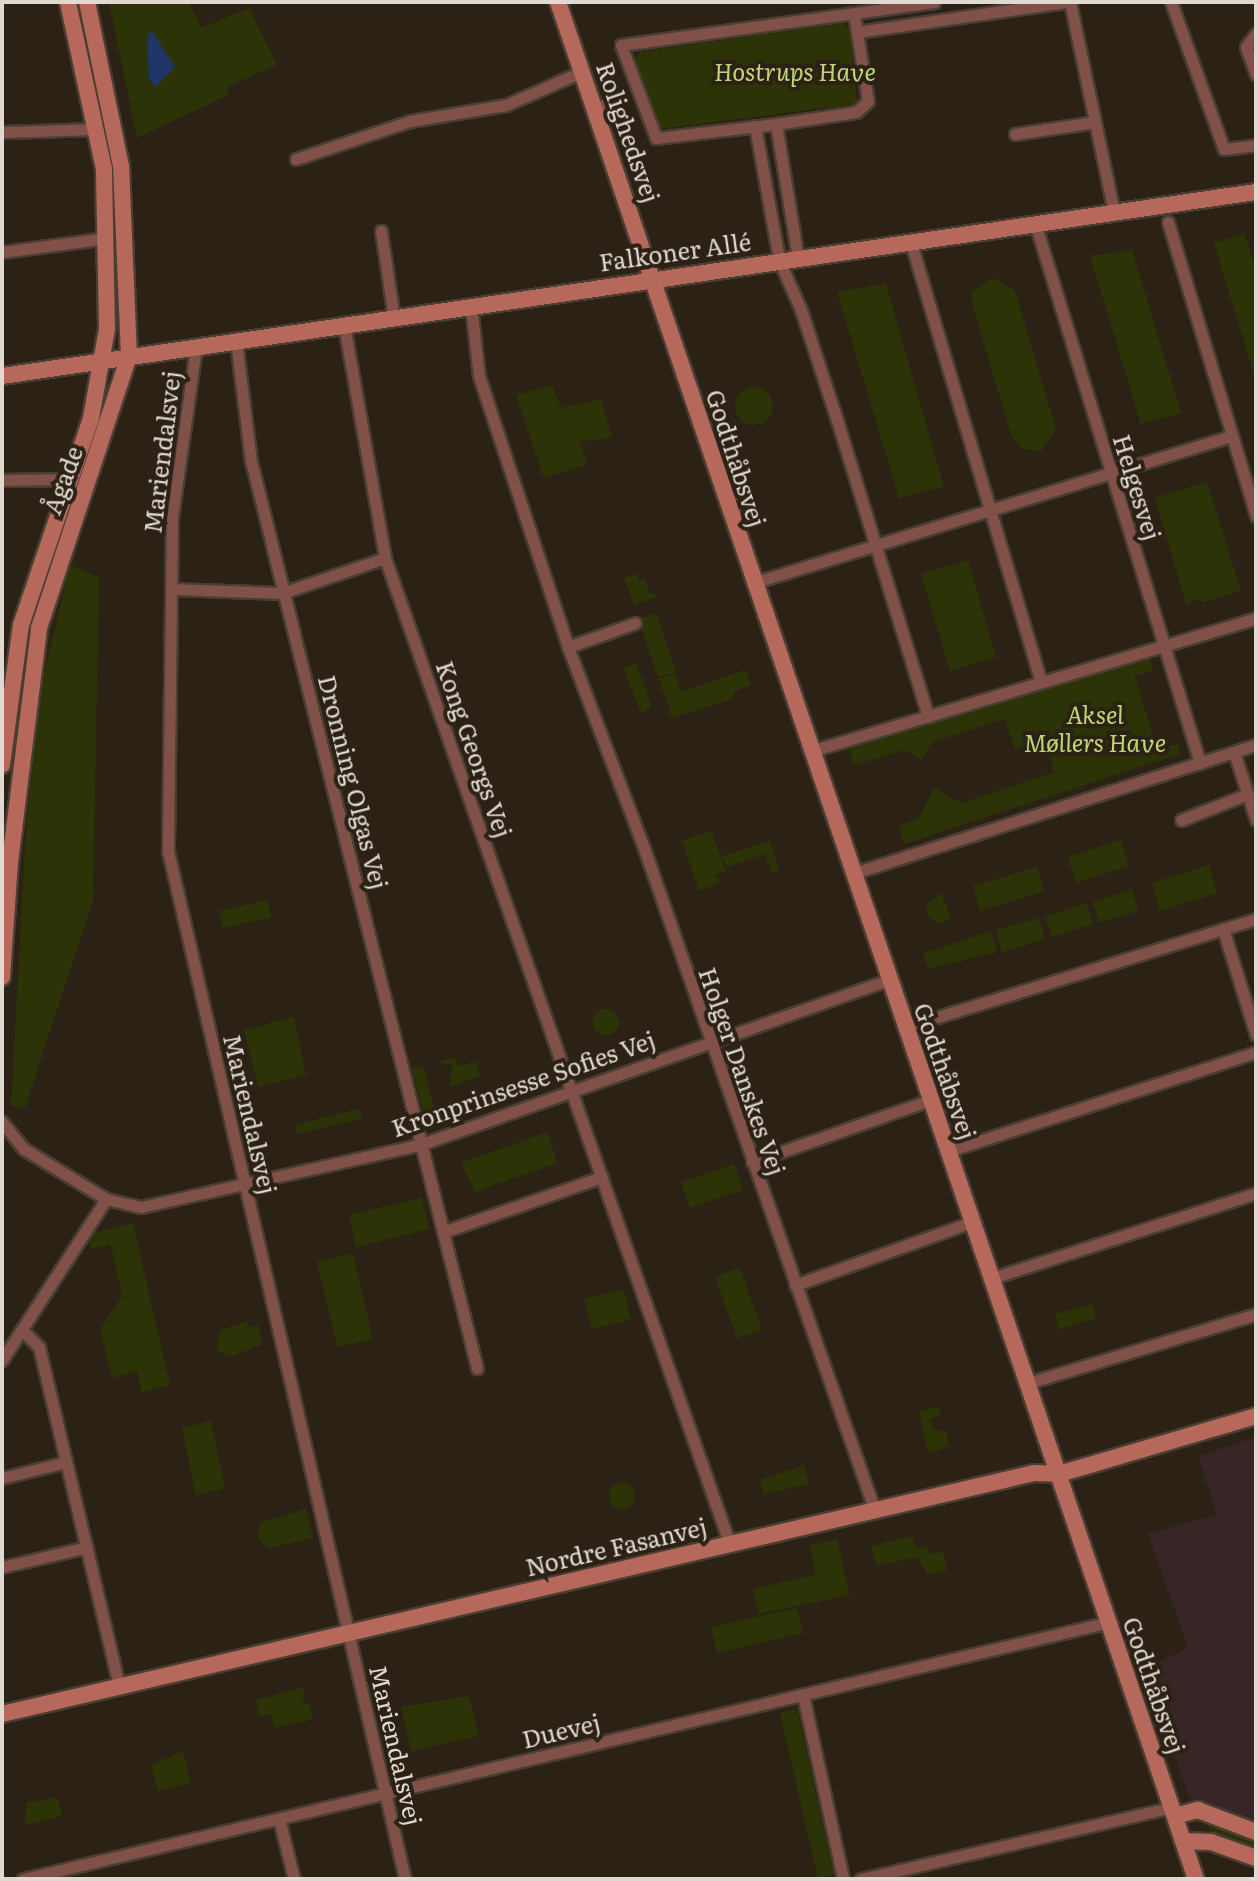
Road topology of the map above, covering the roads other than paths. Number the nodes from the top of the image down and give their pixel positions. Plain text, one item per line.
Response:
1 (68, 2) edge
2 (87, 2) edge
3 (558, 2) edge
4 (934, 2) edge
5 (1067, 2) edge
6 (1171, 2) edge
7 (854, 14) junction
8 (857, 32) junction
9 (1256, 34) edge
10 (583, 71) junction
11 (1256, 74) edge
12 (1095, 122) junction
13 (776, 124) junction
14 (755, 126) junction
15 (97, 129) junction
16 (2, 132) edge
17 (1015, 134) dead end
18 (1256, 145) edge
19 (296, 159) dead end
20 (1256, 192) edge
21 (1114, 212) junction
22 (1168, 222) dead end
23 (1035, 223) junction
24 (381, 231) dead end
25 (107, 238) junction
26 (911, 243) junction
27 (2, 252) edge
28 (798, 258) junction
29 (779, 260) junction
30 (655, 278) junction
31 (471, 306) junction
32 (394, 318) junction
33 (344, 325) junction
34 (236, 341) junction
35 (196, 347) junction
36 (129, 356) junction
37 (102, 361) junction
38 (2, 376) edge
39 (1230, 436) junction
40 (1111, 474) junction
41 (70, 479) junction
42 (2, 480) edge
43 (990, 511) junction
44 (1256, 516) edge
45 (875, 546) junction
46 (385, 558) junction
47 (753, 583) junction
48 (172, 589) junction
49 (282, 593) junction
50 (1256, 618) edge
51 (635, 623) dead end
52 (1163, 644) junction
53 (568, 647) junction
54 (1041, 681) junction
55 (928, 716) junction
56 (1256, 745) edge
57 (811, 751) junction
58 (1234, 752) junction
59 (1200, 763) junction
60 (2, 765) edge
61 (1248, 794) junction
62 (1181, 820) dead end
63 (1256, 820) edge
64 (854, 873) junction
65 (1256, 919) edge
66 (1223, 929) junction
67 (2, 977) edge
68 (889, 980) junction
69 (905, 1027) junction
70 (1256, 1035) edge
71 (710, 1043) junction
72 (1256, 1052) edge
73 (572, 1092) junction
74 (930, 1100) junction
75 (2, 1122) edge
76 (422, 1144) junction
77 (948, 1151) junction
78 (752, 1162) junction
79 (602, 1177) junction
80 (244, 1183) junction
81 (1256, 1193) edge
82 (106, 1199) junction
83 (972, 1222) junction
84 (443, 1232) junction
85 (992, 1278) junction
86 (795, 1285) junction
87 (1256, 1314) edge
88 (22, 1330) junction
89 (2, 1360) edge
90 (477, 1368) dead end
91 (1028, 1383) junction
92 (1251, 1420) edge
93 (66, 1462) junction
94 (1059, 1474) junction
95 (2, 1478) edge
96 (875, 1511) junction
97 (730, 1545) junction
98 (87, 1547) junction
99 (2, 1567) edge
100 (1109, 1622) junction
101 (349, 1633) junction
102 (119, 1685) junction
103 (803, 1695) junction
104 (2, 1714) edge
105 (387, 1794) junction
106 (1174, 1811) junction
107 (279, 1819) junction
108 (1256, 1832) edge
109 (1183, 1841) junction
110 (1256, 1858) edge
111 (23, 1879) edge
112 (294, 1879) edge
113 (405, 1879) edge
114 (843, 1879) edge
115 (861, 1879) edge
116 (1196, 1879) edge

1 - 15 street, Ågade
2 - 36 street, Ågade
3 - 10 street, Rolighedsvej
4 - 7 street
5 - 8 street
5 - 12 street
6 - 18 street
7 - 8 street
7 - 14 street
8 - 13 street
9 - 11 street
10 - 19 street
10 - 30 street, Rolighedsvej
12 - 17 street
12 - 21 street
13 - 14 street
13 - 28 street
14 - 29 street
15 - 16 street
15 - 25 street, Ågade
20 - 21 street, Falkoner Allé
21 - 23 street, Falkoner Allé
22 - 39 street
23 - 26 street, Falkoner Allé
23 - 40 street, Helgesvej
24 - 32 street
25 - 27 street
25 - 37 street, Ågade
26 - 28 street, Falkoner Allé
26 - 43 street
28 - 29 street, Falkoner Allé
29 - 30 street, Falkoner Allé
29 - 45 street
30 - 31 street, Falkoner Allé
30 - 47 street, Godthåbsvej
31 - 32 street, Falkoner Allé
31 - 53 street, Holger Danskes Vej
32 - 33 street, Falkoner Allé
33 - 34 street, Falkoner Allé
33 - 46 street, Kong Georgs Vej
34 - 35 street, Falkoner Allé
34 - 49 street, Dronning Olgas Vej
35 - 36 street, Falkoner Allé
35 - 48 street, Mariendalsvej
36 - 37 street, Falkoner Allé
36 - 67 street, Ågade
37 - 38 street, Falkoner Allé
37 - 41 street, Ågade
39 - 40 street
39 - 44 street
40 - 43 street
40 - 52 street, Helgesvej
41 - 42 street
41 - 60 street, Ågade
43 - 45 street
43 - 54 street
45 - 47 street
45 - 55 street
46 - 49 street
46 - 73 street, Kong Georgs Vej
47 - 57 street, Godthåbsvej
48 - 49 street
48 - 80 street, Mariendalsvej
49 - 76 street, Dronning Olgas Vej
50 - 52 street
51 - 53 street
52 - 54 street
52 - 59 street, Helgesvej
53 - 71 street, Holger Danskes Vej
54 - 55 street
55 - 57 street
56 - 58 street
57 - 64 street, Godthåbsvej
58 - 59 street
58 - 61 street
59 - 64 street
61 - 62 street
61 - 63 street
64 - 68 street, Godthåbsvej
65 - 66 street
66 - 69 street
66 - 70 street
68 - 69 street, Godthåbsvej
68 - 71 street, Kronprinsesse Sofies Vej
69 - 74 street, Godthåbsvej
71 - 73 street, Kronprinsesse Sofies Vej
71 - 78 street, Holger Danskes Vej
72 - 77 street
73 - 76 street, Kronprinsesse Sofies Vej
73 - 79 street, Kong Georgs Vej
74 - 77 street, Godthåbsvej
74 - 78 street
75 - 82 street, Kronprinsesse Sofies Vej
76 - 80 street, Kronprinsesse Sofies Vej
76 - 84 street, Dronning Olgas Vej
77 - 83 street, Godthåbsvej
78 - 86 street, Holger Danskes Vej
79 - 84 street
79 - 97 street, Kong Georgs Vej
80 - 82 street, Kronprinsesse Sofies Vej
80 - 101 street, Mariendalsvej
81 - 85 street
82 - 88 street
83 - 85 street, Godthåbsvej
83 - 86 street
84 - 90 street, Dronning Olgas Vej
85 - 91 street, Godthåbsvej
86 - 96 street, Holger Danskes Vej
87 - 91 street
88 - 89 street
88 - 93 street
91 - 94 street, Godthåbsvej
92 - 94 street, Nordre Fasanvej
93 - 95 street
93 - 98 street
94 - 96 street, Nordre Fasanvej
94 - 100 street, Godthåbsvej
96 - 97 street, Nordre Fasanvej
97 - 101 street, Nordre Fasanvej
98 - 99 street
98 - 102 street
100 - 103 street, Duevej
100 - 106 street, Godthåbsvej
101 - 102 street, Nordre Fasanvej
101 - 105 street, Mariendalsvej
102 - 104 street, Nordre Fasanvej
103 - 105 street, Duevej
103 - 114 street
105 - 107 street, Duevej
105 - 113 street, Mariendalsvej
106 - 108 street
106 - 109 street, Godthåbsvej
106 - 115 street
107 - 111 street, Duevej
107 - 112 street
109 - 110 street
109 - 116 street, Godthåbsvej

